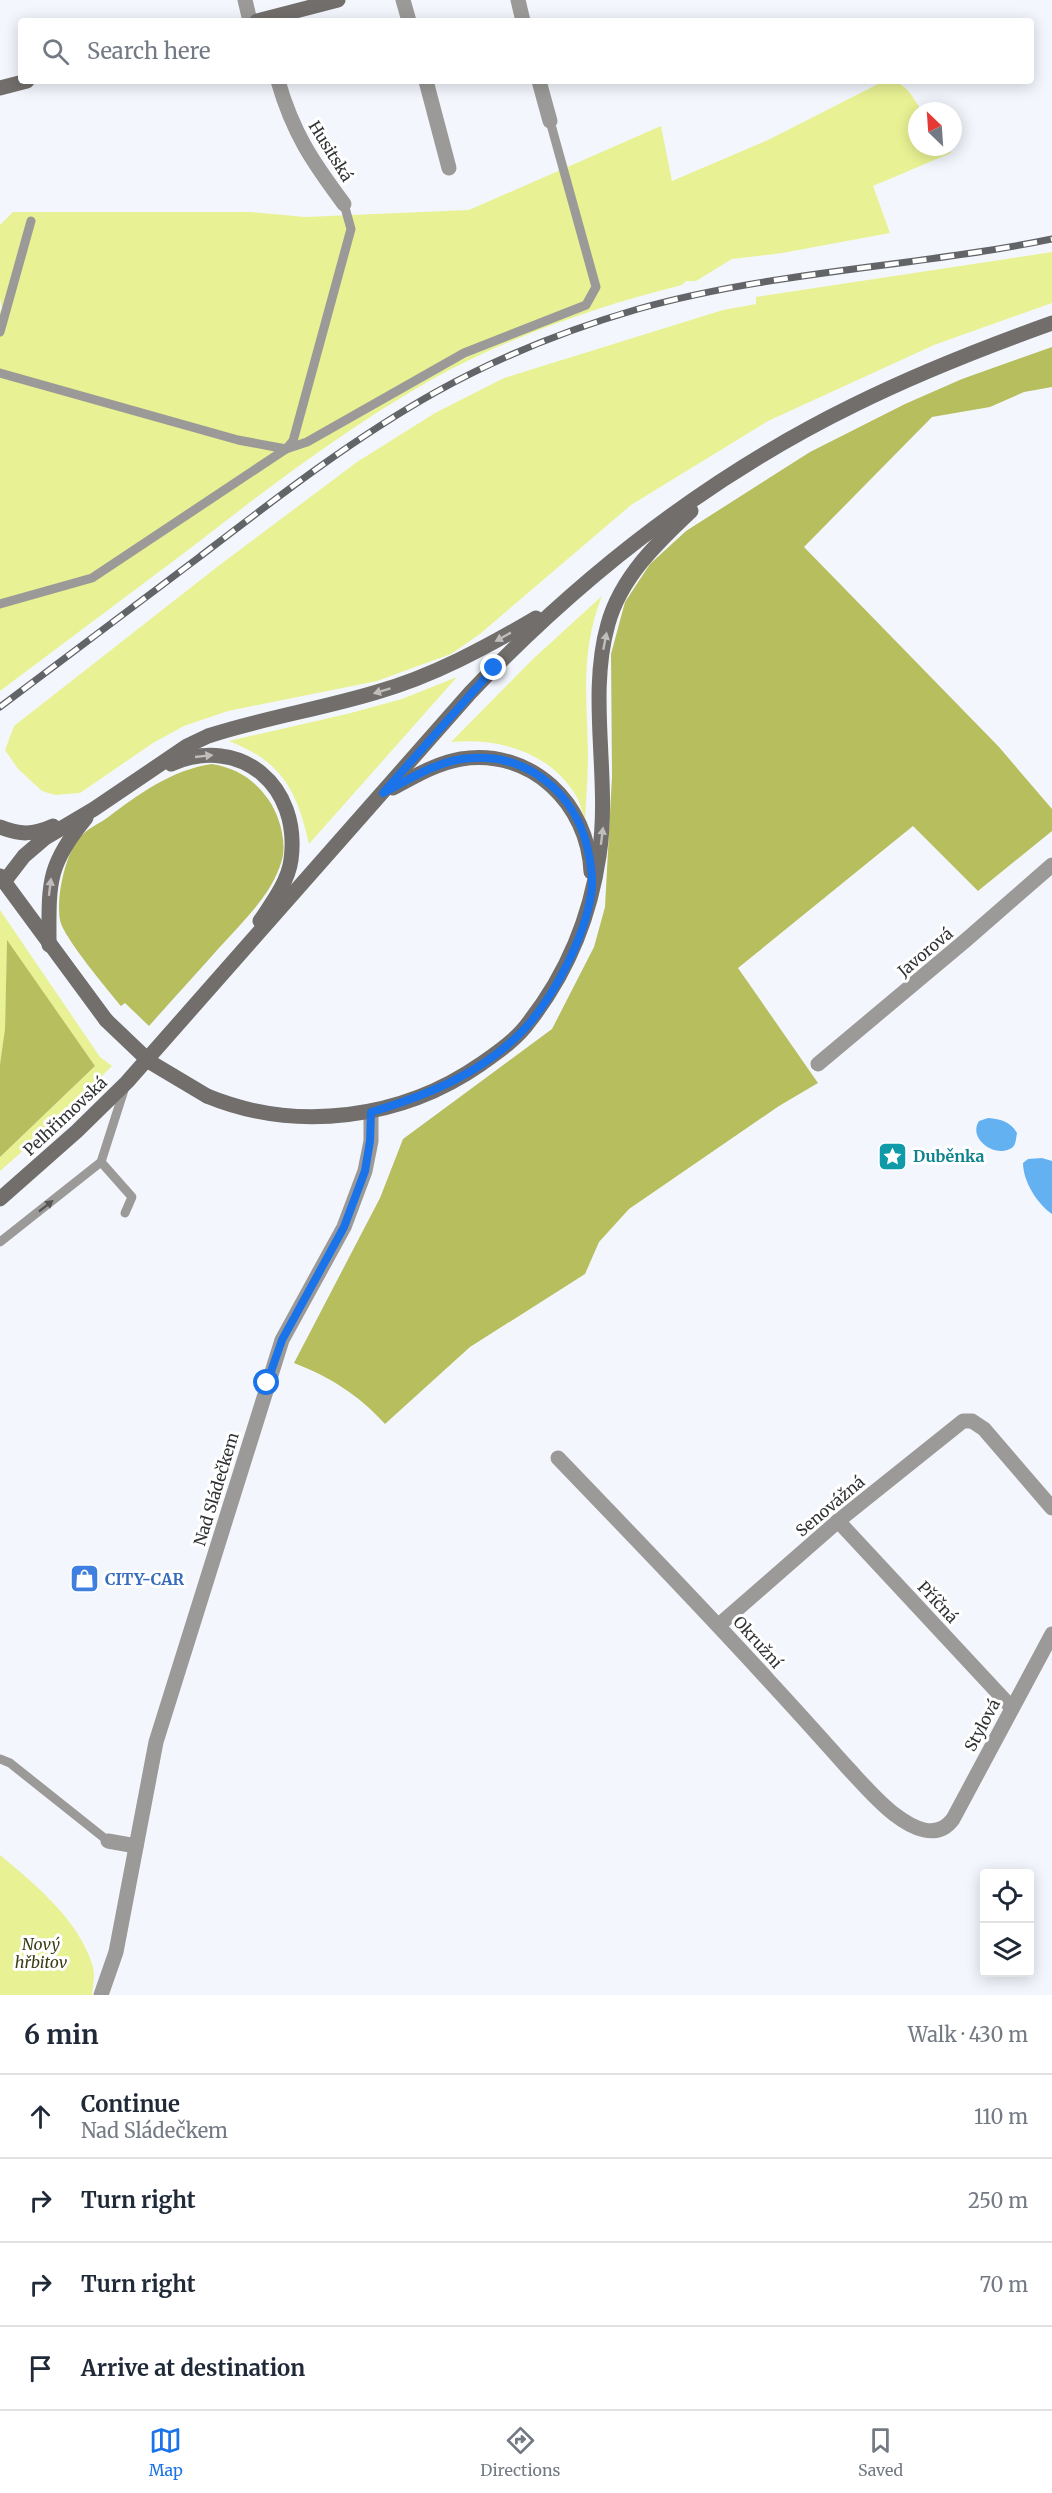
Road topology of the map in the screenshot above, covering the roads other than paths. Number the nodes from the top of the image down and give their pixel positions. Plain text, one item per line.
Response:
1 (245, 0) edge
2 (338, 0) edge
3 (403, 0) edge
4 (518, 0) edge
5 (255, 18) edge
6 (269, 18) edge
7 (408, 18) edge
8 (522, 18) edge
9 (18, 83) edge
10 (279, 84) edge
11 (427, 84) edge
12 (540, 84) edge
13 (0, 88) edge
14 (550, 120) joint
15 (449, 168) dead end
16 (344, 204) joint
17 (31, 221) dead end
18 (1052, 323) edge
19 (0, 332) edge
20 (0, 373) edge
21 (286, 449) junction
22 (744, 466) junction
23 (570, 596) junction
24 (0, 604) edge
25 (148, 773) junction
26 (383, 793) junction
27 (94, 809) junction
28 (0, 828) edge
29 (1052, 865) edge
30 (2, 879) edge
31 (592, 893) junction
32 (49, 945) junction
33 (229, 968) junction
34 (818, 1064) dead end
35 (127, 1082) junction
36 (371, 1112) junction
37 (101, 1162) junction
38 (0, 1199) edge
39 (125, 1213) dead end
40 (0, 1242) edge
41 (558, 1458) dead end
42 (1052, 1508) edge
43 (838, 1521) junction
44 (719, 1625) junction
45 (1052, 1634) edge
46 (1012, 1708) junction
47 (0, 1759) edge
48 (941, 1830) joint
49 (108, 1841) joint
50 (136, 1846) junction
51 (101, 1995) edge

1 - 5 street
2 - 6 main road
3 - 7 street
4 - 8 street
9 - 13 main road
10 - 16 street, Husitská
11 - 15 street
12 - 14 street
14 - 21 lane
16 - 21 lane
17 - 19 lane
18 - 22 main road
20 - 21 lane
21 - 24 lane
22 - 23 main road
31 -> 22 main road
23 -> 25 main road
23 - 26 main road
25 - 27 main road
25 -> 33 main road
26 - 31 main road
26 - 33 main road
27 - 28 main road
27 - 30 main road
32 -> 27 main road
29 - 34 street, Javorová
30 - 32 main road
31 - 36 main road
32 - 36 main road, bridge
33 - 35 main road, Pelhřimovská
35 - 37 lane
35 - 38 main road, Pelhřimovská
36 - 50 street, Nad Sládečkem
37 - 39 lane
40 -> 37 lane
41 - 44 street, Okružní
42 - 43 street, Senovážná
43 - 44 street, Senovážná
43 - 46 street, Příčná
44 - 48 street, Okružní
45 - 46 street, Stylová
46 - 48 street, Stylová
47 - 49 lane
49 - 50 street
50 - 51 street, Nad Sládečkem

